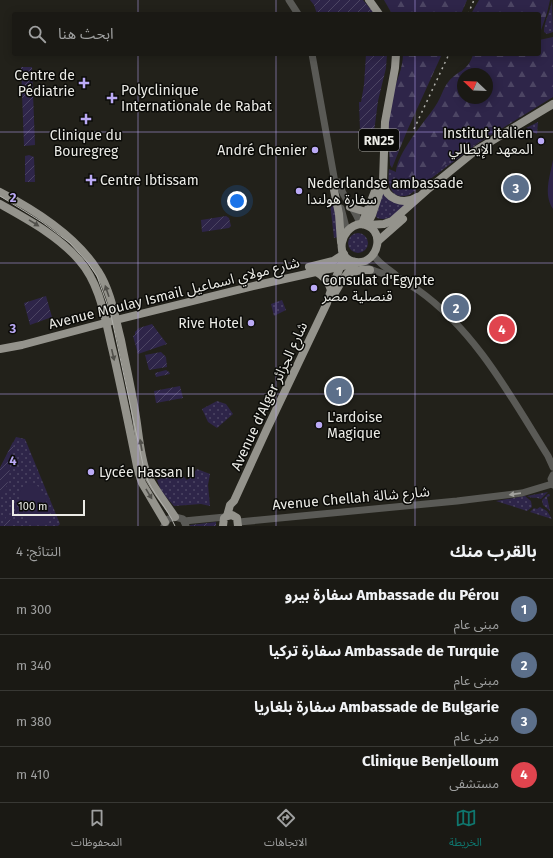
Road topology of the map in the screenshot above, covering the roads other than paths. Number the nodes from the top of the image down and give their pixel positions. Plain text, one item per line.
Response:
1 (289, 0) edge
2 (295, 0) edge
3 (369, 0) edge
4 (376, 0) edge
5 (297, 12) edge
6 (302, 12) edge
7 (378, 12) edge
8 (385, 12) edge
9 (312, 56) edge
10 (317, 56) edge
11 (391, 56) edge
12 (396, 56) edge
13 (553, 104) edge
14 (553, 109) edge
15 (383, 182) junction
16 (337, 184) junction
17 (0, 192) edge
18 (423, 194) junction
19 (0, 204) edge
20 (350, 207) junction
21 (366, 212) junction
22 (364, 225) junction
23 (347, 231) junction
24 (378, 241) junction
25 (341, 244) junction
26 (373, 254) junction
27 (344, 255) junction
28 (356, 262) junction
29 (341, 266) junction
30 (370, 270) junction
31 (315, 271) junction
32 (347, 273) junction
33 (399, 279) junction
34 (331, 290) junction
35 (328, 302) junction
36 (115, 317) junction
37 (106, 320) junction
38 (0, 344) edge
39 (15, 344) junction
40 (0, 349) edge
41 (553, 467) edge
42 (553, 475) edge
43 (553, 485) edge
44 (228, 516) junction
45 (175, 517) junction
46 (165, 524) edge
47 (185, 524) edge
48 (238, 524) edge
49 (223, 526) edge

1 - 5 street
2 - 6 street
3 - 7 main road
4 - 8 main road
9 - 16 street
10 - 16 street
11 - 21 main road, RN25
12 - 15 main road, RN25
13 - 18 main road
14 - 24 main road
15 - 18 main road
15 - 22 main road, RN25
16 - 20 street
16 - 23 street
16 - 25 main road
36 -> 17 main road
18 - 22 main road
19 -> 37 main road
20 - 21 main road
20 - 22 street
21 - 22 main road, RN25
22 - 23 main road
22 - 24 main road
23 - 25 main road
24 - 26 main road
25 - 27 main road
26 - 28 main road
26 - 33 street
27 - 28 main road
27 - 29 main road, Avenue d'Alger شارع الجزائر
27 - 36 main road, Avenue Moulay Ismail شارع مولاي اسماعيل
28 - 29 main road, Avenue Moulay Ismail شارع مولاي اسماعيل
28 - 30 street
28 - 32 main road, Avenue d'Alger شارع الجزائر
29 - 31 main road, Avenue Moulay Ismail شارع مولاي اسماعيل
29 - 34 main road, Avenue d'Alger شارع الجزائر
30 - 32 main road
30 - 33 street
31 - 34 main road
31 - 36 main road, Avenue Moulay Ismail شارع مولاي اسماعيل
32 - 35 main road, Avenue d'Alger شارع الجزائر
33 - 41 street
34 - 35 main road, Avenue d'Alger شارع الجزائر
35 - 44 main road, Avenue d'Alger شارع الجزائر
36 - 37 main road, Avenue Moulay Ismail شارع مولاي اسماعيل
45 -> 36 main road
37 - 39 main road, Avenue Moulay Ismail شارع مولاي اسماعيل
37 -> 46 main road
38 - 39 main road, Avenue Moulay Ismail شارع مولاي اسماعيل
39 - 40 main road, Avenue Moulay Ismail شارع مولاي اسماعيل
42 - 43 street
43 -> 48 street, Avenue Chellah شارع شالة
44 - 47 street
44 - 48 main road
44 - 49 main road, Avenue d'Alger شارع الجزائر
45 - 46 street
45 - 47 street

